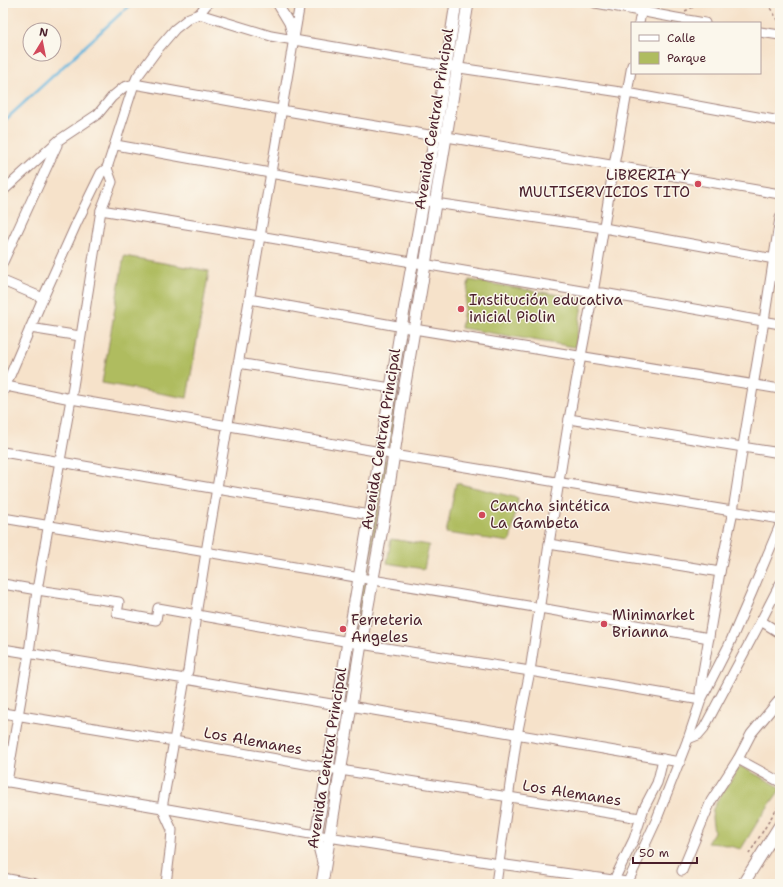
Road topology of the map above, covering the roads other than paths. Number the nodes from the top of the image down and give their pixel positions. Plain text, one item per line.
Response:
1 (208, 3) edge
2 (277, 3) edge
3 (300, 3) edge
4 (456, 3) edge
5 (468, 3) edge
6 (595, 3) edge
7 (642, 7) edge
8 (199, 14) junction
9 (639, 22) edge
10 (699, 22) edge
11 (761, 32) edge
12 (780, 35) edge
13 (294, 40) junction
14 (446, 66) junction
15 (458, 68) junction
16 (631, 71) edge
17 (134, 84) junction
18 (627, 94) junction
19 (281, 110) junction
20 (780, 121) edge
21 (435, 136) junction
22 (447, 137) junction
23 (59, 140) junction
24 (116, 144) junction
25 (614, 165) junction
26 (107, 168) junction
27 (270, 174) junction
28 (3, 191) edge
29 (780, 194) edge
30 (424, 200) junction
31 (435, 203) junction
32 (102, 210) junction
33 (780, 218) edge
34 (604, 228) junction
35 (259, 236) junction
36 (777, 260) edge
37 (3, 262) edge
38 (413, 262) junction
39 (425, 265) junction
40 (3, 281) edge
41 (593, 294) junction
42 (43, 298) junction
43 (249, 299) junction
44 (764, 321) junction
45 (780, 324) edge
46 (401, 327) junction
47 (30, 328) junction
48 (414, 329) junction
49 (80, 336) junction
50 (582, 356) junction
51 (238, 363) junction
52 (753, 384) junction
53 (391, 388) junction
54 (4, 389) edge
55 (780, 389) edge
56 (71, 399) junction
57 (569, 419) junction
58 (227, 426) junction
59 (743, 446) junction
60 (3, 452) edge
61 (381, 452) junction
62 (780, 452) edge
63 (393, 455) junction
64 (60, 461) junction
65 (559, 482) junction
66 (217, 489) junction
67 (733, 511) junction
68 (370, 515) junction
69 (3, 518) edge
70 (780, 519) edge
71 (780, 525) edge
72 (49, 526) junction
73 (549, 544) junction
74 (206, 552) junction
75 (720, 572) junction
76 (359, 578) junction
77 (372, 580) junction
78 (3, 584) edge
79 (780, 584) edge
80 (36, 590) junction
81 (540, 608) junction
82 (196, 615) junction
83 (762, 621) junction
84 (780, 633) edge
85 (709, 638) junction
86 (348, 642) junction
87 (361, 644) junction
88 (3, 649) edge
89 (29, 653) junction
90 (530, 671) junction
91 (185, 679) junction
92 (780, 699) edge
93 (701, 700) junction
94 (337, 705) junction
95 (350, 706) junction
96 (3, 713) edge
97 (18, 716) junction
98 (518, 735) junction
99 (688, 740) junction
100 (174, 741) junction
101 (663, 759) junction
102 (738, 759) junction
103 (680, 762) junction
104 (328, 768) junction
105 (340, 770) junction
106 (5, 782) edge
107 (780, 782) edge
108 (508, 797) junction
109 (162, 808) junction
110 (640, 818) junction
111 (780, 825) edge
112 (316, 835) junction
113 (330, 837) junction
114 (499, 864) junction
115 (325, 867) junction
116 (682, 872) dead end
117 (3, 878) edge
118 (614, 880) junction
119 (739, 881) edge
120 (628, 883) edge
121 (32, 884) edge
122 (35, 884) edge
123 (166, 884) edge
124 (322, 884) edge
125 (496, 884) edge

1 - 8 street
2 - 13 street
3 - 13 street
4 - 14 street, Avenida Central Principal
5 - 15 street, Avenida Central Principal
6 - 7 street
7 - 9 street
7 - 10 street
8 - 13 street
8 - 17 street
11 - 12 street
13 - 14 street
13 - 19 street
14 - 15 street
14 - 21 street, Avenida Central Principal
15 - 18 street
15 - 22 street, Avenida Central Principal
16 - 18 street
17 - 19 street
17 - 23 street
17 - 24 street
18 - 20 street
18 - 25 street
19 - 21 street
19 - 27 street
21 - 22 street
21 - 30 street, Avenida Central Principal
22 - 25 street
22 - 31 street, Avenida Central Principal
23 - 28 street
23 - 37 street
24 - 26 street
24 - 27 street
25 - 29 street
25 - 34 street
26 - 32 street
26 - 42 street
27 - 30 street
27 - 35 street
30 - 31 street
30 - 38 street, Avenida Central Principal
31 - 34 street
31 - 39 street, Avenida Central Principal
32 - 35 street
32 - 49 street
33 - 36 street
34 - 36 street
34 - 41 street
35 - 38 street
35 - 43 street
36 - 44 street
38 - 39 street
38 - 46 street, Avenida Central Principal
39 - 41 street
39 - 48 street, Avenida Central Principal
40 - 42 street
41 - 44 street
41 - 50 street
42 - 47 street
43 - 46 street
43 - 51 street
44 - 45 street
44 - 52 street
46 - 48 street
46 - 53 street, Avenida Central Principal
47 - 49 street
47 - 54 street
48 - 50 street
48 - 63 street, Avenida Central Principal
49 - 56 street
50 - 52 street
50 - 57 street
51 - 53 street
51 - 58 street
52 - 55 street
52 - 59 street
53 - 61 street, Avenida Central Principal
54 - 56 street
56 - 58 street
56 - 64 street
57 - 59 street
57 - 65 street
58 - 61 street
58 - 66 street
59 - 62 street
59 - 67 street
60 - 64 street
61 - 63 street
61 - 68 street, Avenida Central Principal
63 - 65 street
63 - 77 street, Avenida Central Principal
64 - 66 street
64 - 72 street
65 - 67 street
65 - 73 street
66 - 68 street
66 - 74 street
67 - 70 street
67 - 75 street
68 - 76 street, Avenida Central Principal
69 - 72 street
71 - 93 street
72 - 74 street
72 - 80 street
73 - 75 street
73 - 81 street
74 - 76 street
74 - 82 street
75 - 85 street
76 - 77 street
76 - 86 street, Avenida Central Principal
77 - 81 street
77 - 87 street, Avenida Central Principal
78 - 80 street
79 - 83 street
80 - 82 street
80 - 89 street
81 - 85 street
81 - 90 street
82 - 86 street
82 - 91 street
83 - 84 street
83 - 99 street
85 - 93 street
86 - 87 street
86 - 94 street, Avenida Central Principal
87 - 90 street
87 - 95 street, Avenida Central Principal
88 - 89 street
89 - 91 street
89 - 97 street
90 - 93 street
90 - 98 street
91 - 94 street
91 - 100 street
92 - 102 street
93 - 99 street
94 - 95 street
94 - 104 street, Avenida Central Principal
95 - 98 street
95 - 105 street, Avenida Central Principal
96 - 97 street, Los Alemanes
97 - 100 street, Los Alemanes
97 - 106 street
98 - 101 street
98 - 108 street
99 - 103 street
100 - 104 street, Los Alemanes
100 - 109 street
101 - 103 street
101 - 110 street
102 - 107 street
102 - 116 street
103 - 120 street
104 - 105 street, Los Alemanes
104 - 112 street, Avenida Central Principal
105 - 108 street, Los Alemanes
105 - 113 street, Avenida Central Principal
106 - 109 street
108 - 110 street, Los Alemanes
108 - 114 street
109 - 112 street
109 - 123 street
110 - 118 street
111 - 119 street
112 - 113 street
112 - 115 street, Avenida Central Principal
113 - 114 street
113 - 115 street, Avenida Central Principal
114 - 118 street
114 - 125 street
115 - 124 street
117 - 121 street
118 - 120 street
121 - 122 street

